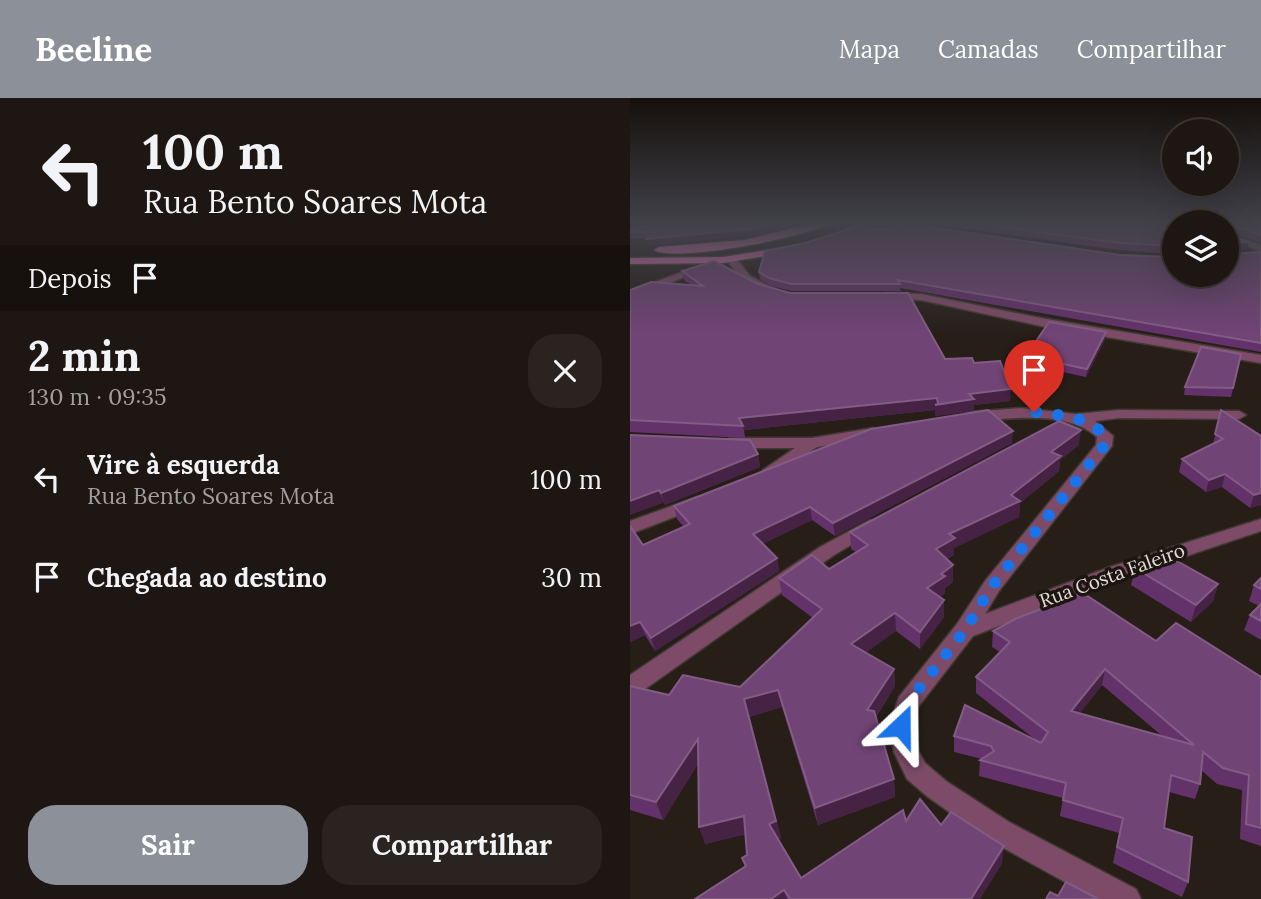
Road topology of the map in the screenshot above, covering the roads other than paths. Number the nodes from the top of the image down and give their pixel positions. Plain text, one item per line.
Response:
1 (730, 259) edge
2 (727, 260) junction
3 (630, 261) edge
4 (630, 295) edge
5 (785, 295) edge
6 (871, 297) edge
7 (1261, 359) edge
8 (1239, 415) dead end
9 (1078, 419) junction
10 (949, 420) edge
11 (894, 430) edge
12 (1050, 431) edge
13 (710, 443) edge
14 (811, 443) junction
15 (758, 479) edge
16 (720, 494) edge
17 (892, 513) edge
18 (1261, 524) edge
19 (630, 528) edge
20 (965, 630) junction
21 (630, 687) edge
22 (1126, 899) edge

1 - 2 main road
2 - 3 main road
2 - 4 street
2 - 5 street
6 - 7 street
8 - 9 street
9 - 10 street
9 - 12 street
9 - 20 street
11 - 14 street
13 - 14 street
14 - 15 street
16 - 19 street
17 - 21 street
18 - 20 street, Rua Costa Faleiro
20 - 22 street

